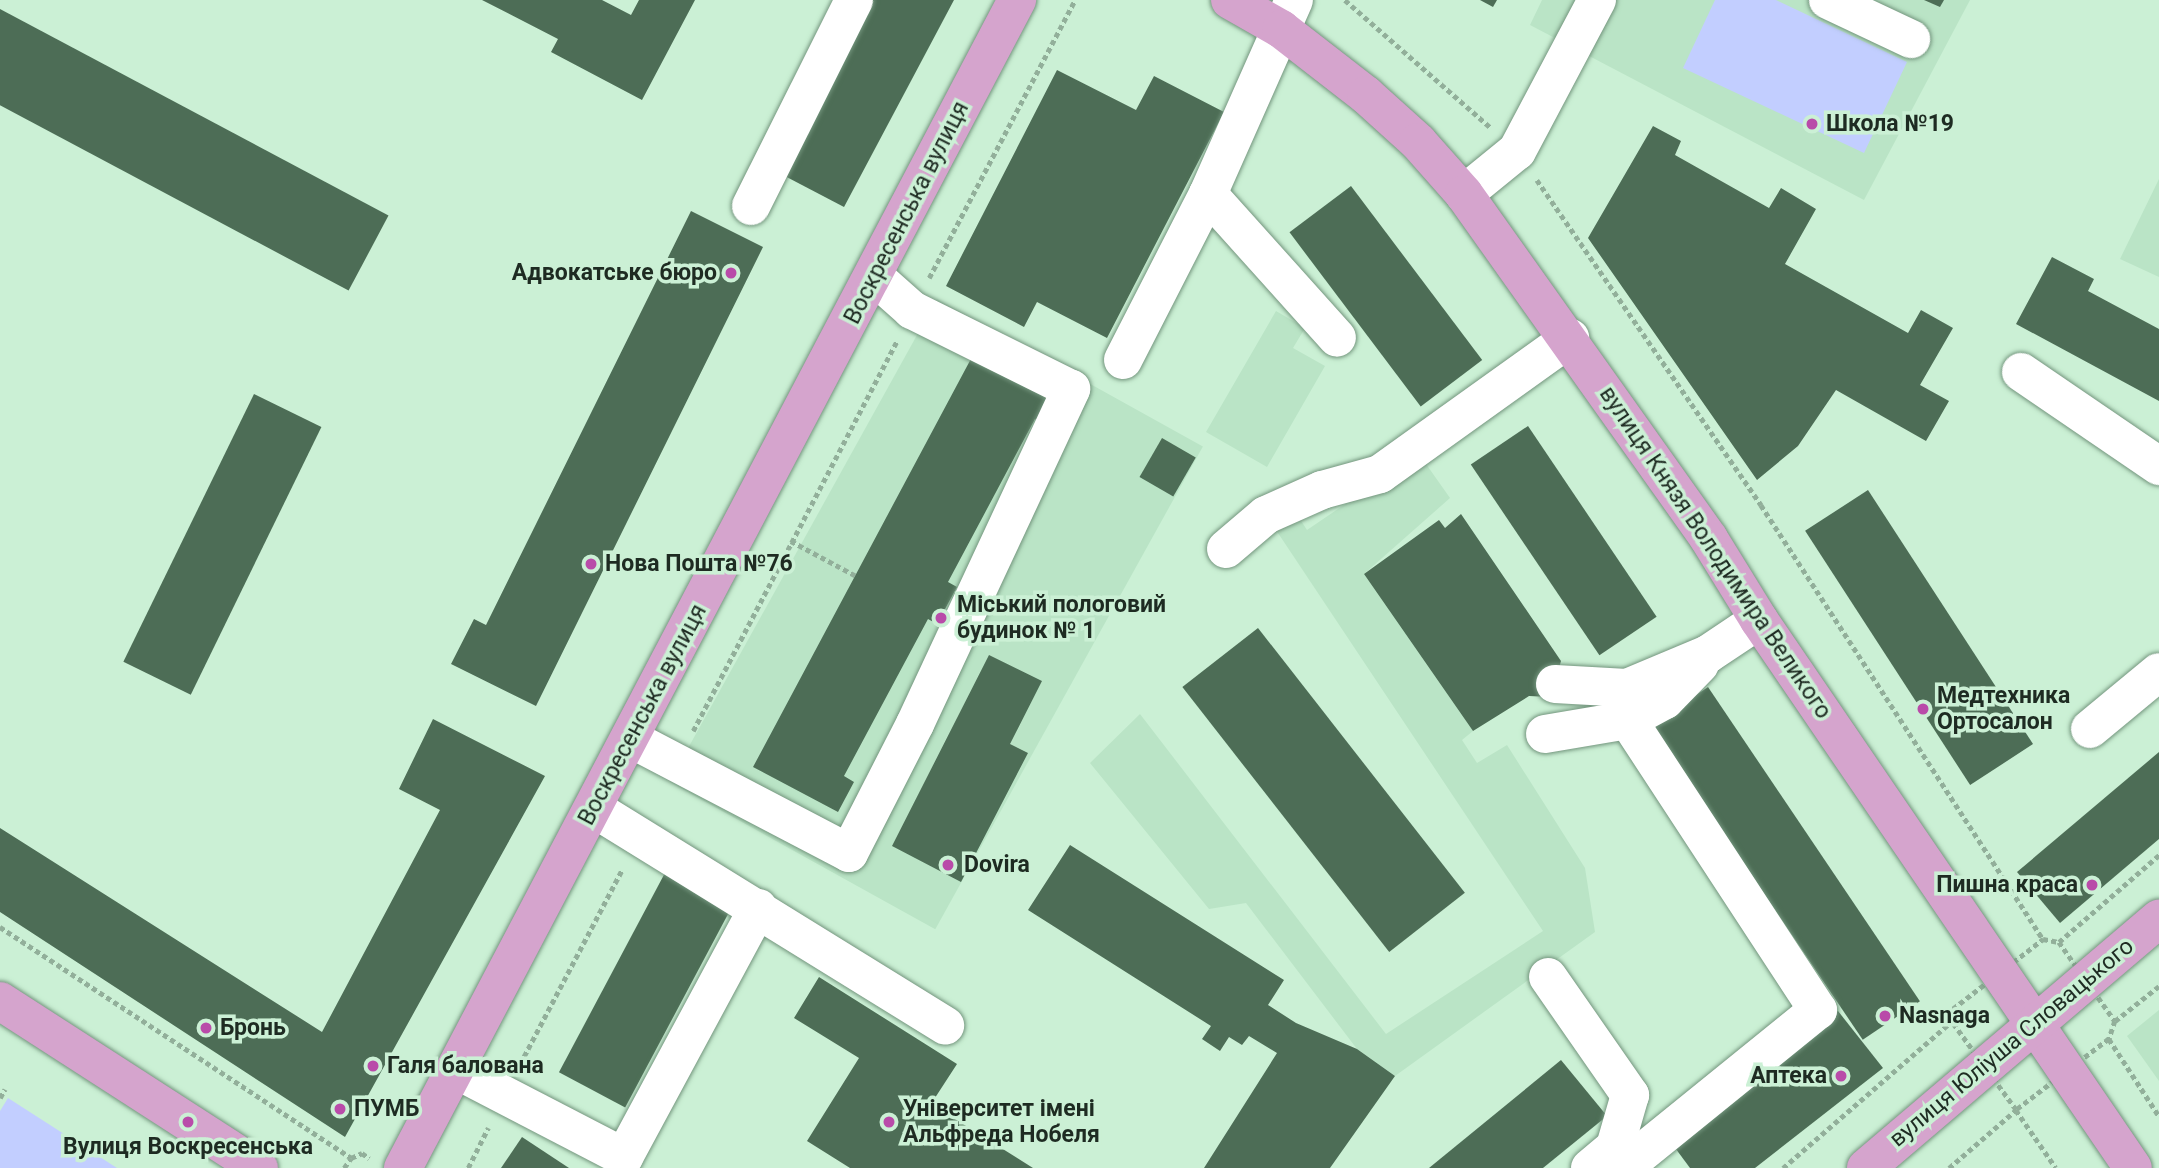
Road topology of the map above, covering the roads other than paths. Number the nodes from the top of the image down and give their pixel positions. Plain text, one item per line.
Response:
1 (853, 0) edge
2 (1017, 0) edge
3 (1230, 0) edge
4 (1598, 0) edge
5 (1828, 0) edge
6 (1288, 15) edge
7 (1911, 39) dead end
8 (1208, 194) junction
9 (1464, 194) junction
10 (751, 206) dead end
11 (875, 277) junction
12 (1337, 338) dead end
13 (1570, 338) junction
14 (1123, 360) dead end
15 (2021, 372) dead end
16 (2159, 466) edge
17 (1226, 549) dead end
18 (1759, 620) junction
19 (1708, 654) junction
20 (2159, 672) edge
21 (1555, 684) dead end
22 (1628, 720) junction
23 (2091, 729) dead end
24 (1545, 734) dead end
25 (631, 739) junction
26 (593, 808) junction
27 (758, 908) junction
28 (2159, 919) edge
29 (1548, 977) dead end
30 (0, 1001) edge
31 (2036, 1022) junction
32 (945, 1025) dead end
33 (458, 1071) junction
34 (1616, 1162) edge
35 (388, 1164) edge
36 (259, 1168) edge
37 (1866, 1168) edge
38 (2133, 1168) edge

1 - 10 lane
2 - 11 main road, Воскресенська вулиця
3 - 6 main road, вулиця Князя Володимира Великого
4 - 9 lane
5 - 7 lane
6 - 8 lane
6 - 9 main road, вулиця Князя Володимира Великого
8 - 12 lane
8 - 14 lane
9 - 13 main road, вулиця Князя Володимира Великого
11 - 25 main road, Воскресенська вулиця
11 - 25 lane
13 - 17 lane
13 - 18 main road, вулиця Князя Володимира Великого
15 - 16 lane
18 - 19 lane
18 - 31 main road, вулиця Князя Володимира Великого
19 - 21 lane
19 - 22 lane
20 - 23 lane
22 - 24 lane
22 - 34 lane
25 - 26 main road, Воскресенська вулиця
26 - 27 lane
26 - 33 main road, Воскресенська вулиця
27 - 32 lane
27 - 33 lane
28 - 31 main road, вулиця Юліуша Словацького
29 - 34 lane
30 - 36 main road
31 - 37 main road, вулиця Юліуша Словацького
31 - 38 main road, вулиця Князя Володимира Великого
33 - 35 main road, Воскресенська вулиця

